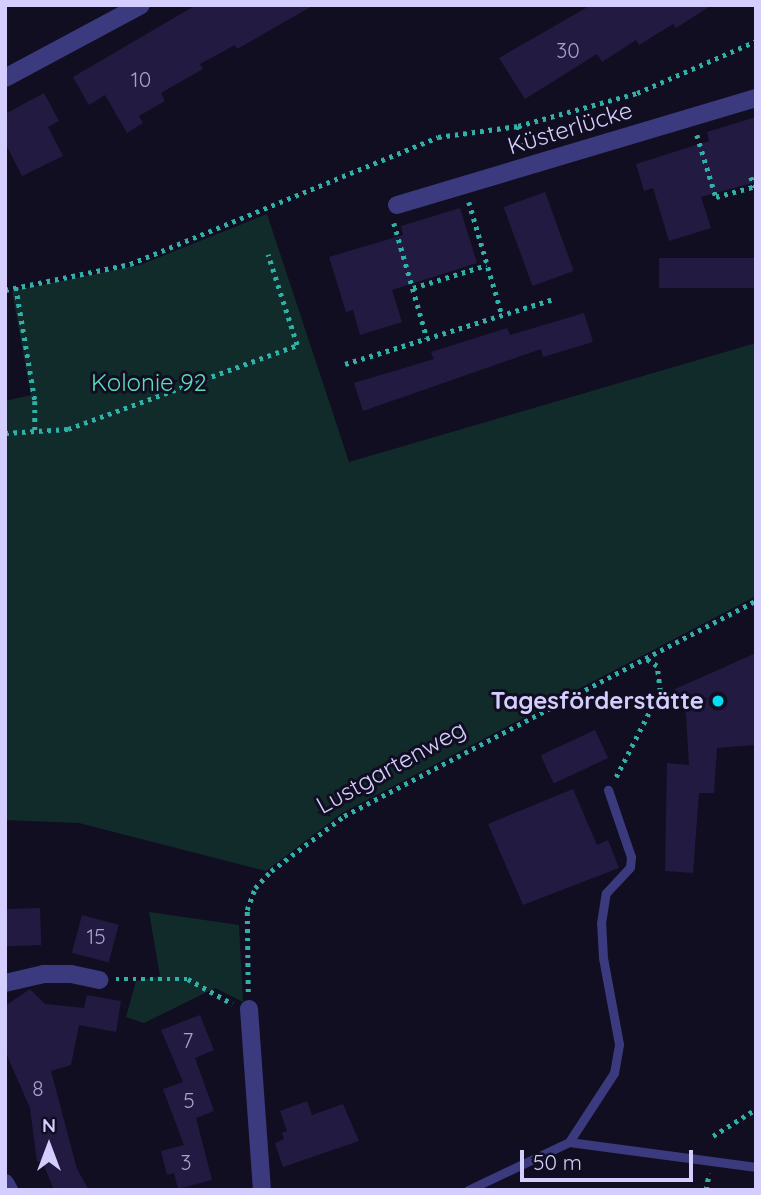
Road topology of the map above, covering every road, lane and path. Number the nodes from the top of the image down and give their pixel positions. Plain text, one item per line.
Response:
1 (141, 5) edge
2 (756, 41) edge
3 (5, 78) edge
4 (756, 98) edge
5 (692, 117) junction
6 (751, 177) dead end
7 (464, 185) junction
8 (755, 186) edge
9 (397, 205) joint
10 (268, 255) dead end
11 (487, 265) junction
12 (16, 287) junction
13 (413, 288) junction
14 (5, 290) edge
15 (551, 300) dead end
16 (502, 315) junction
17 (427, 338) junction
18 (345, 364) dead end
19 (35, 431) junction
20 (5, 433) edge
21 (756, 601) edge
22 (646, 659) junction
23 (608, 790) joint
24 (99, 980) joint
25 (5, 983) edge
26 (249, 1009) junction
27 (756, 1109) edge
28 (713, 1136) dead end
29 (569, 1142) junction
30 (756, 1167) edge
31 (5, 1182) edge
32 (9, 1190) edge
33 (262, 1190) edge
34 (468, 1190) edge

1 - 3 street
2 - 12 path
4 - 5 street, Küsterlücke
5 - 7 street, Küsterlücke
5 - 8 path
6 - 8 path
7 - 9 street, Küsterlücke
7 - 11 path
9 - 13 path
10 - 19 path
11 - 13 path
11 - 16 path
12 - 14 path
12 - 19 path
13 - 17 path
15 - 16 path
16 - 17 path
17 - 18 path
19 - 20 path
21 - 22 path, Lustgartenweg
22 - 23 path
22 - 26 path, Lustgartenweg
23 - 29 lane
24 - 25 street
24 - 26 path
26 - 33 street
27 - 28 path
29 - 30 lane
29 - 34 lane
31 - 32 street

